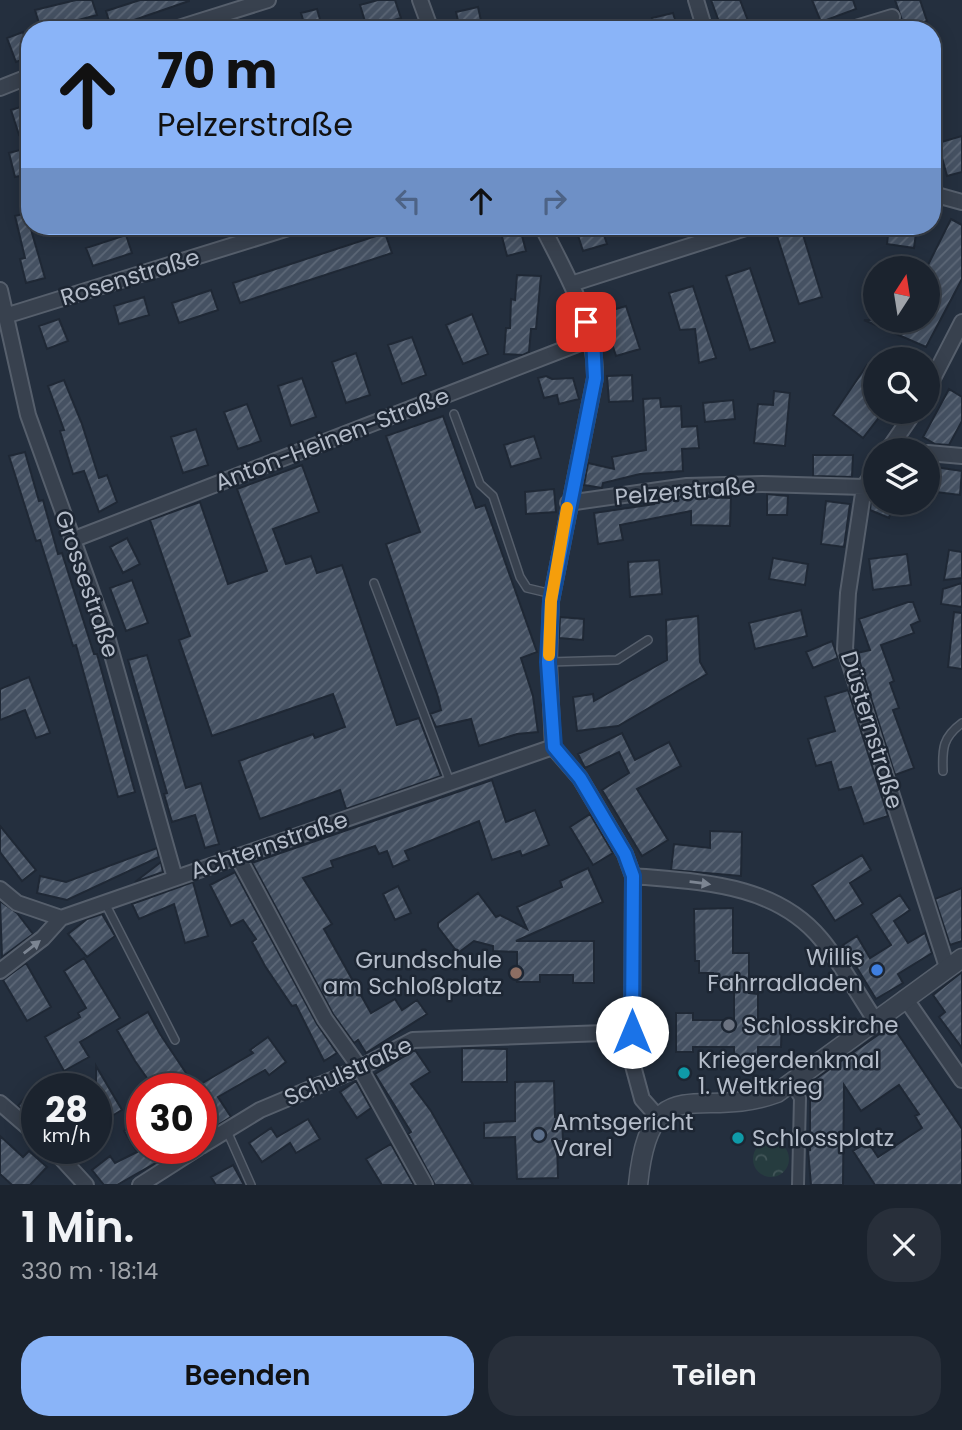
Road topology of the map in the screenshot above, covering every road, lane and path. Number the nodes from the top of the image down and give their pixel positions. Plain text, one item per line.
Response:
1 (268, 0) edge
2 (420, 0) edge
3 (696, 0) edge
4 (892, 17) dead end
5 (201, 21) edge
6 (428, 21) edge
7 (702, 21) edge
8 (879, 21) edge
9 (21, 80) edge
10 (0, 88) edge
11 (941, 196) edge
12 (962, 202) edge
13 (266, 235) edge
14 (546, 235) edge
15 (724, 235) edge
16 (571, 284) junction
17 (0, 290) edge
18 (5, 316) junction
19 (962, 323) edge
20 (593, 338) junction
21 (940, 365) edge
22 (454, 414) dead end
23 (940, 454) edge
24 (962, 456) edge
25 (863, 487) edge
26 (863, 494) edge
27 (568, 503) junction
28 (72, 540) junction
29 (374, 583) dead end
30 (552, 594) junction
31 (648, 640) dead end
32 (548, 662) junction
33 (962, 723) edge
34 (554, 747) junction
35 (943, 771) dead end
36 (450, 782) junction
37 (238, 857) junction
38 (633, 876) junction
39 (175, 878) junction
40 (0, 889) edge
41 (105, 903) junction
42 (61, 919) junction
43 (954, 962) edge
44 (0, 971) edge
45 (905, 998) junction
46 (874, 1020) junction
47 (632, 1032) junction
48 (175, 1040) dead end
49 (360, 1068) junction
50 (962, 1080) edge
51 (791, 1084) junction
52 (0, 1104) edge
53 (657, 1116) junction
54 (21, 1122) edge
55 (226, 1130) junction
56 (217, 1136) edge
57 (67, 1164) edge
58 (173, 1164) edge
59 (638, 1183) edge
60 (86, 1185) edge
61 (140, 1185) edge
62 (251, 1185) edge
63 (425, 1185) edge
64 (798, 1185) edge

1 - 5 street
2 - 6 street
3 - 7 street
4 - 8 street
9 - 10 street
11 - 12 street
13 - 18 street, Rosenstraße
14 - 16 street
15 - 16 street
16 - 20 street
17 - 18 street, Grossestraße
18 - 28 street, Grossestraße
19 - 21 street
20 - 27 street
20 - 28 street, Anton-Heinen-Straße
22 - 30 lane
23 - 24 street
25 - 27 street, Pelzerstraße
26 - 43 street, Düsternstraße
27 - 30 street
28 - 39 street, Grossestraße
29 - 36 lane
30 - 32 street
31 - 32 lane
32 - 34 street
33 - 35 lane
34 - 36 street, Achternstraße
34 - 38 street
36 - 37 street, Achternstraße
37 - 39 street, Achternstraße
37 - 49 street
38 -> 46 street
38 - 47 street
39 - 41 street, Achternstraße
40 - 42 street
41 - 42 street, Achternstraße
41 - 48 lane
44 -> 42 street, Achternstraße
43 - 45 street
45 - 46 street
45 - 50 street
46 - 51 street
47 - 49 street, Schulstraße
47 - 53 street
49 - 55 street, Schulstraße
49 - 63 street
51 - 53 street
51 - 64 street
52 - 54 street
53 - 59 street
55 - 56 street, Schulstraße
55 - 62 lane
57 - 60 street
58 - 61 street, Schulstraße

